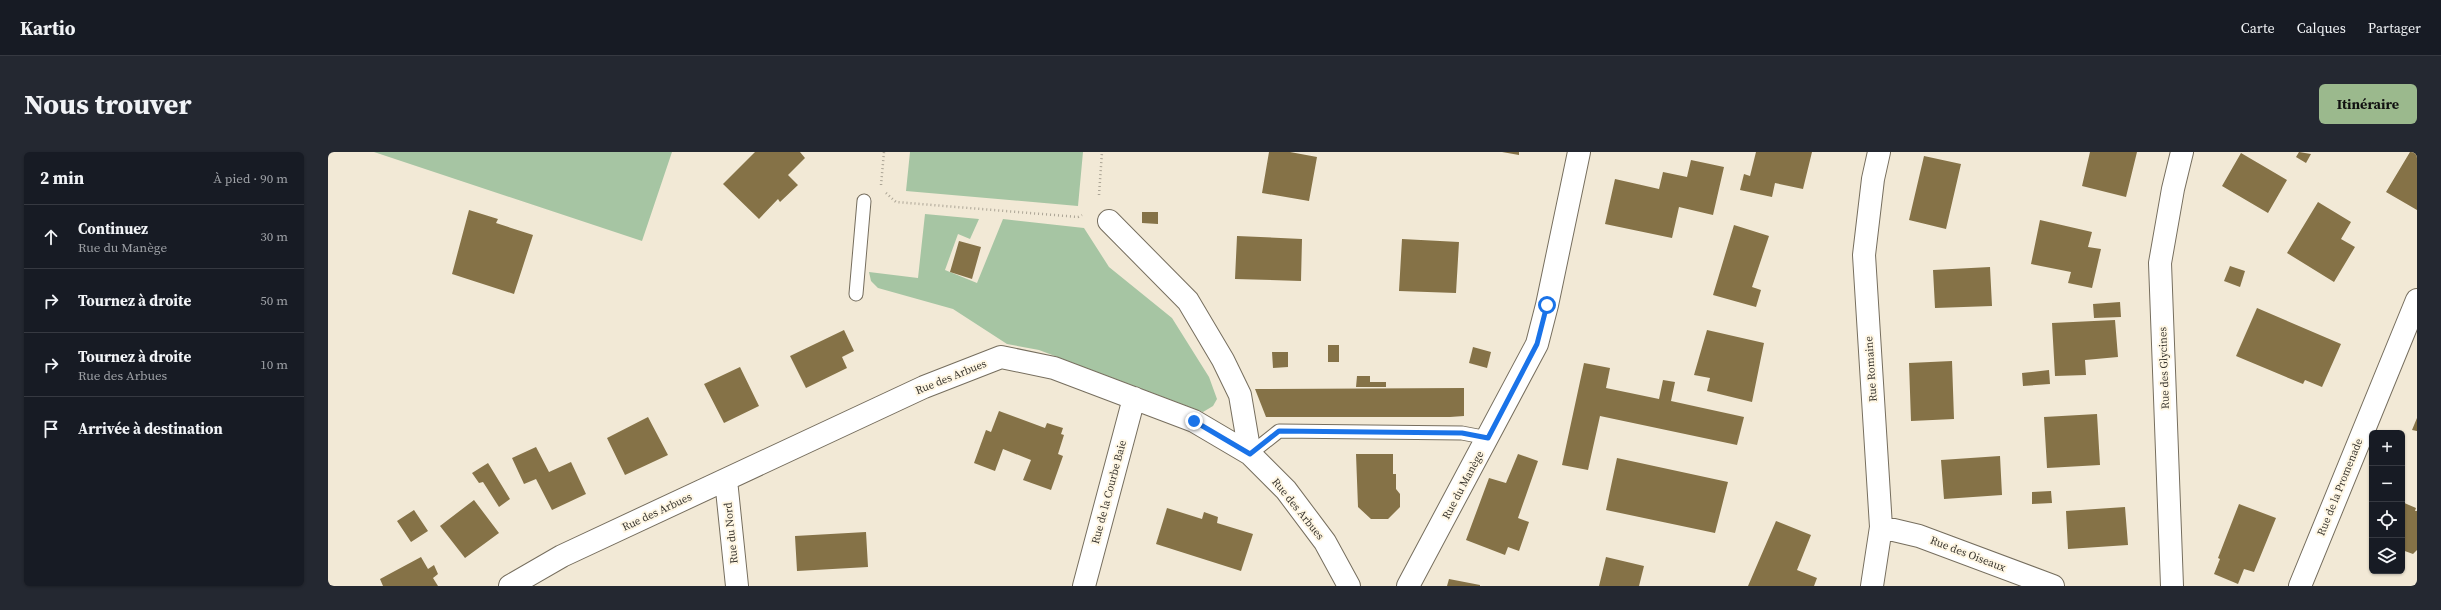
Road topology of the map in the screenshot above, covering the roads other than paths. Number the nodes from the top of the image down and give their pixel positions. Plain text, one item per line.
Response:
1 (1579, 152) edge
2 (1879, 152) edge
3 (2182, 152) edge
4 (864, 201) dead end
5 (1103, 215) road end
6 (856, 294) dead end
7 (2417, 300) edge
8 (1134, 398) junction
9 (1488, 438) junction
10 (1250, 454) junction
11 (726, 480) junction
12 (1881, 527) junction
13 (510, 586) edge
14 (737, 586) edge
15 (1084, 586) edge
16 (1349, 586) edge
17 (1408, 586) edge
18 (1872, 586) edge
19 (2053, 586) edge
20 (2172, 586) edge
21 (2300, 586) edge

1 - 9 street, Rue du Manège
2 - 12 street, Rue Romaine
3 - 20 street, Rue des Glycines
4 - 6 lane
5 - 10 street
7 - 21 street, Rue de la Promenade
8 - 10 street, Rue des Arbues
8 - 11 street, Rue des Arbues
8 - 15 street, Rue de la Courbe Baie
9 - 10 lane
9 - 17 street, Rue du Manège
10 - 16 street, Rue des Arbues
11 - 13 street, Rue des Arbues
11 - 14 street, Rue du Nord
12 - 18 street, Rue Romaine
12 - 19 street, Rue des Oiseaux

